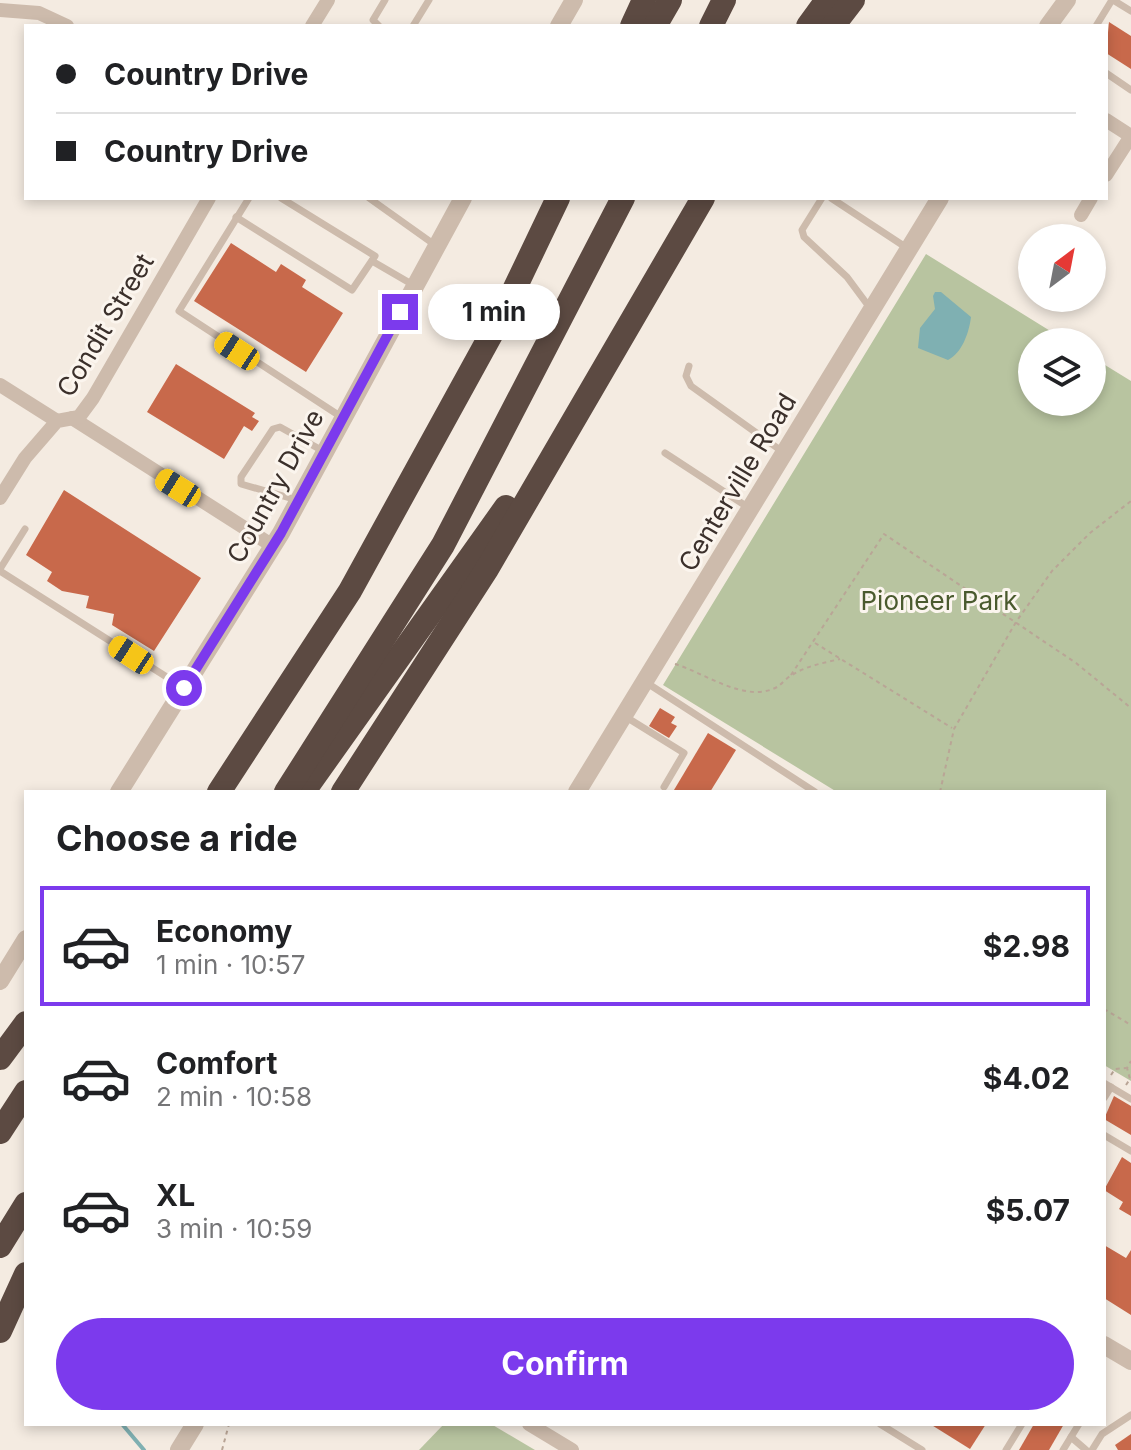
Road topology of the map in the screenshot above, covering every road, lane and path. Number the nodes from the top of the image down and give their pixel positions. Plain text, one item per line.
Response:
1 (328, 0) edge
2 (385, 0) edge
3 (429, 0) edge
4 (574, 0) edge
5 (644, 0) edge
6 (670, 0) edge
7 (724, 0) edge
8 (827, 0) edge
9 (853, 0) edge
10 (1067, 0) edge
11 (1113, 0) edge
12 (0, 10) edge
13 (1131, 11) edge
14 (63, 24) edge
15 (313, 24) edge
16 (377, 24) edge
17 (414, 24) edge
18 (560, 24) edge
19 (633, 24) edge
20 (656, 24) edge
21 (712, 24) edge
22 (809, 24) edge
23 (835, 24) edge
24 (1049, 24) edge
25 (1097, 24) edge
26 (1108, 74) edge
27 (1131, 90) edge
28 (1108, 121) edge
29 (1131, 136) edge
30 (1108, 172) edge
31 (208, 200) edge
32 (248, 200) edge
33 (284, 200) edge
34 (372, 200) edge
35 (389, 200) edge
36 (462, 200) edge
37 (557, 200) edge
38 (622, 200) edge
39 (702, 200) edge
40 (821, 200) edge
41 (834, 200) edge
42 (939, 200) edge
43 (1090, 200) edge
44 (385, 208) junction
45 (1081, 215) dead end
46 (236, 217) junction
47 (436, 246) junction
48 (909, 249) junction
49 (372, 261) junction
50 (415, 286) junction
51 (872, 311) junction
52 (689, 366) dead end
53 (0, 385) edge
54 (584, 398) junction
55 (343, 418) junction
56 (65, 419) junction
57 (325, 452) junction
58 (665, 453) dead end
59 (785, 454) junction
60 (0, 498) edge
61 (298, 501) junction
62 (1131, 501) edge
63 (751, 509) junction
64 (25, 529) dead end
65 (273, 546) junction
66 (0, 570) edge
67 (1016, 622) junction
68 (814, 643) junction
69 (840, 659) junction
70 (674, 664) dead end
71 (791, 675) junction
72 (645, 681) junction
73 (184, 688) junction
74 (1131, 708) edge
75 (624, 716) junction
76 (954, 729) junction
77 (234, 767) junction
78 (664, 787) dead end
79 (120, 790) edge
80 (211, 790) edge
81 (220, 790) edge
82 (287, 790) edge
83 (304, 790) edge
84 (344, 790) edge
85 (578, 790) edge
86 (812, 790) edge
87 (940, 790) edge
88 (24, 942) edge
89 (0, 981) edge
90 (1106, 1010) edge
91 (1131, 1025) edge
92 (24, 1026) edge
93 (0, 1058) edge
94 (1131, 1061) edge
95 (1127, 1068) junction
96 (1107, 1085) edge
97 (1121, 1093) junction
98 (24, 1095) edge
99 (1131, 1099) edge
100 (0, 1132) edge
101 (1107, 1137) edge
102 (1131, 1151) edge
103 (24, 1207) edge
104 (0, 1246) edge
105 (24, 1278) edge
106 (0, 1331) edge
107 (1106, 1346) edge
108 (1131, 1361) edge
109 (1131, 1415) edge
110 (194, 1426) edge
111 (228, 1426) edge
112 (532, 1426) edge
113 (883, 1426) edge
114 (1021, 1426) edge
115 (1078, 1426) edge
116 (1071, 1437) junction
117 (569, 1449) edge
118 (179, 1450) edge
119 (222, 1450) edge
120 (922, 1450) edge
121 (1006, 1450) edge
122 (1063, 1450) edge
123 (1086, 1450) edge
124 (1092, 1450) edge

1 - 15 street
2 - 16 lane
3 - 17 lane
4 - 18 street
5 - 19 highway
6 - 20 highway
7 - 21 highway
8 - 22 highway
9 - 23 highway
10 - 24 street
11 - 13 lane
11 - 25 lane
12 - 14 street
26 - 27 lane
28 - 29 street
29 - 30 street
31 - 56 street, Condit Street
32 - 46 lane
33 - 49 lane
34 - 44 lane
35 - 44 lane
36 - 47 street, Country Drive
37 - 77 highway
38 - 82 highway
39 - 54 highway
40 - 51 lane
41 - 48 lane
42 - 48 street, Centerville Road
43 - 45 street
44 - 47 lane
46 - 49 lane
46 - 55 lane
47 - 50 street, Country Drive
48 - 51 street, Centerville Road
49 - 50 lane
50 - 55 street, Country Drive
51 - 59 street, Centerville Road
52 - 59 lane
53 - 56 street
54 - 83 highway
54 - 84 highway
55 - 57 street, Country Drive
56 - 60 street, Condit Street
56 - 65 street
57 - 61 street, Country Drive
57 - 61 lane
58 - 63 lane
59 - 63 street, Centerville Road
61 - 65 street, Country Drive
62 - 67 path
63 - 72 street, Centerville Road
64 - 66 lane
65 - 73 street, Country Drive
66 - 73 lane
67 - 68 path
67 - 74 path
67 - 76 path
68 - 69 path
68 - 71 path
69 - 71 path
69 - 76 path
70 - 71 path
72 - 75 street, Centerville Road
72 - 86 lane
73 - 79 street, Country Drive
75 - 78 lane
75 - 85 street, Centerville Road
76 - 87 path
77 - 80 highway
77 - 81 highway
88 - 89 street
90 - 91 path
92 - 93 highway
94 - 95 path
95 - 96 path
95 - 97 path
96 - 97 lane
97 - 99 lane
98 - 100 highway
101 - 102 lane
103 - 104 highway
105 - 106 highway
107 - 108 street
109 - 124 lane
110 - 118 street
111 - 119 path
112 - 117 street
113 - 120 lane
114 - 121 lane
115 - 116 lane
116 - 122 lane
116 - 123 lane

